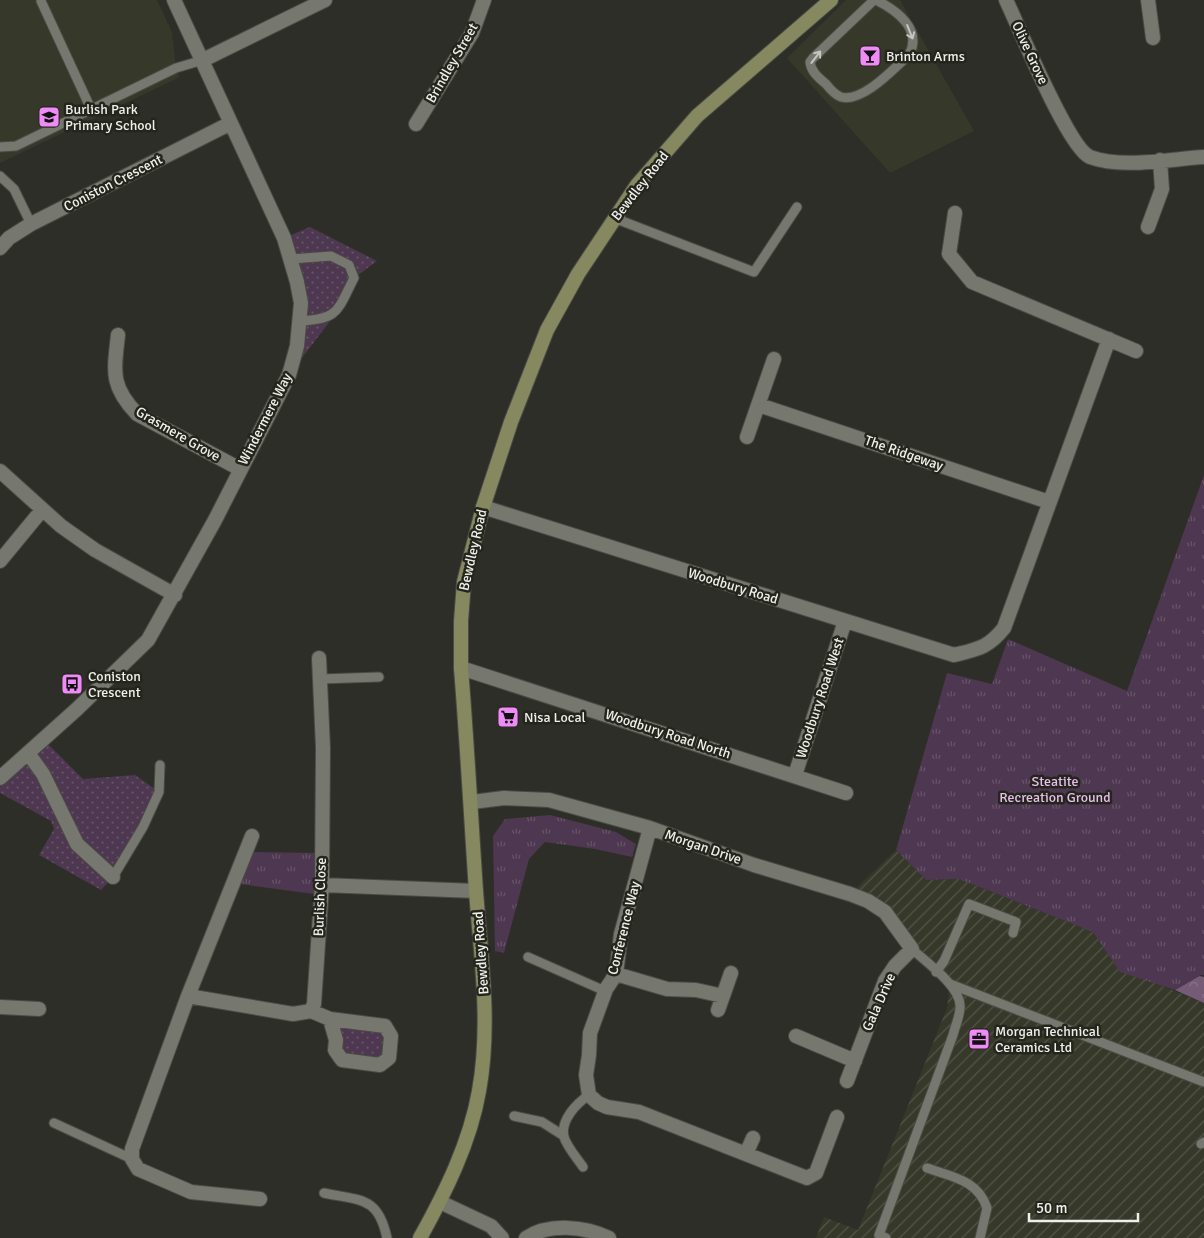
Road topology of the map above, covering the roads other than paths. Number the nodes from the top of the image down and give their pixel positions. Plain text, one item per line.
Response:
1 (174, 0) edge
2 (325, 0) edge
3 (484, 0) edge
4 (831, 0) edge
5 (875, 0) edge
6 (1006, 0) edge
7 (1148, 0) edge
8 (41, 1) edge
9 (1153, 38) dead end
10 (203, 60) junction
11 (91, 110) junction
12 (229, 124) junction
13 (416, 124) dead end
14 (0, 147) edge
15 (1204, 157) edge
16 (1160, 160) junction
17 (1, 178) edge
18 (797, 207) dead end
19 (955, 213) dead end
20 (614, 218) junction
21 (31, 224) junction
22 (1148, 227) dead end
23 (0, 248) edge
24 (292, 259) junction
25 (300, 321) junction
26 (118, 335) dead end
27 (1109, 339) junction
28 (1136, 351) dead end
29 (774, 358) dead end
30 (759, 404) junction
31 (747, 437) dead end
32 (240, 469) junction
33 (0, 471) edge
34 (1049, 502) junction
35 (483, 507) junction
36 (42, 510) junction
37 (0, 561) edge
38 (175, 595) junction
39 (845, 621) junction
40 (319, 658) dead end
41 (461, 668) junction
42 (379, 677) dead end
43 (320, 680) junction
44 (28, 752) junction
45 (160, 765) dead end
46 (2, 773) edge
47 (794, 775) junction
48 (846, 793) dead end
49 (472, 802) junction
50 (650, 828) junction
51 (252, 836) dead end
52 (114, 877) joint
53 (322, 885) junction
54 (476, 891) junction
55 (1013, 933) dead end
56 (912, 949) junction
57 (528, 957) dead end
58 (936, 972) junction
59 (731, 973) dead end
60 (616, 974) junction
61 (950, 984) junction
62 (605, 991) junction
63 (188, 996) junction
64 (722, 996) junction
65 (0, 1007) edge
66 (39, 1009) dead end
67 (718, 1010) dead end
68 (311, 1011) junction
69 (330, 1019) junction
70 (350, 1022) junction
71 (796, 1036) dead end
72 (336, 1040) junction
73 (855, 1060) junction
74 (847, 1081) dead end
75 (1204, 1082) edge
76 (589, 1095) junction
77 (514, 1116) dead end
78 (837, 1116) dead end
79 (54, 1123) dead end
80 (564, 1136) junction
81 (752, 1138) dead end
82 (746, 1154) junction
83 (132, 1159) junction
84 (583, 1167) dead end
85 (927, 1168) dead end
86 (324, 1193) dead end
87 (260, 1199) dead end
88 (440, 1202) junction
89 (387, 1238) edge
90 (420, 1238) edge
91 (502, 1238) edge
92 (526, 1238) edge
93 (609, 1238) edge
94 (886, 1238) edge
95 (980, 1238) edge

1 - 10 street, Windermere Way
2 - 10 street
3 - 13 street, Brindley Street
4 - 20 main road, Bewdley Road
5 -> 5 lane
6 - 16 street, Olive Grove
7 - 9 street
8 - 11 lane
10 - 11 lane
10 - 12 street, Windermere Way
11 - 14 lane
12 - 21 street, Coniston Crescent
12 - 24 street, Windermere Way
15 - 16 street, Olive Grove
16 - 22 street
17 - 21 lane
18 - 20 lane
19 - 27 street
20 - 35 main road, Bewdley Road
21 - 23 street, Coniston Crescent
24 - 25 street, Windermere Way
24 - 25 lane
25 - 32 street, Windermere Way
26 - 32 street, Grasmere Grove
27 - 28 street
27 - 34 street
29 - 30 street
30 - 31 street
30 - 34 street, The Ridgeway
32 - 38 street, Windermere Way
33 - 36 street
34 - 39 street, Woodbury Road
35 - 39 street, Woodbury Road
35 - 41 main road, Bewdley Road
36 - 37 street
36 - 38 street
38 - 44 street, Windermere Way
39 - 47 street, Woodbury Road West
40 - 43 street, Burlish Close
41 - 47 street, Woodbury Road North
41 - 49 main road, Bewdley Road
42 - 43 lane
43 - 53 street, Burlish Close
44 - 46 street, Windermere Way
44 - 52 street
45 - 52 lane
47 - 48 street, Woodbury Road North
49 - 50 street, Morgan Drive
49 - 54 main road, Bewdley Road
50 - 56 street, Morgan Drive
50 - 60 street, Conference Way
51 - 63 street
53 - 54 street
53 - 68 street, Burlish Close
54 - 88 main road, Bewdley Road
55 - 58 lane
56 - 58 lane
56 - 73 street, Gala Drive
57 - 62 lane
58 - 61 lane
59 - 64 street
60 - 62 street, Conference Way
60 - 64 street
61 - 75 lane
61 - 94 lane
62 - 76 street, Conference Way
63 - 68 street
63 - 83 street
64 - 67 street
65 - 66 street
68 - 69 street
69 - 70 street
69 - 72 street
70 - 72 street
70 - 72 street
71 - 73 street
73 - 74 street, Gala Drive
76 - 80 lane
76 - 82 street
77 - 80 lane
78 - 82 street
79 - 83 lane
80 - 84 lane
81 - 82 street
83 - 87 street
85 - 95 lane
86 - 89 lane
88 - 90 main road, Bewdley Road
88 - 91 street
92 - 93 street

